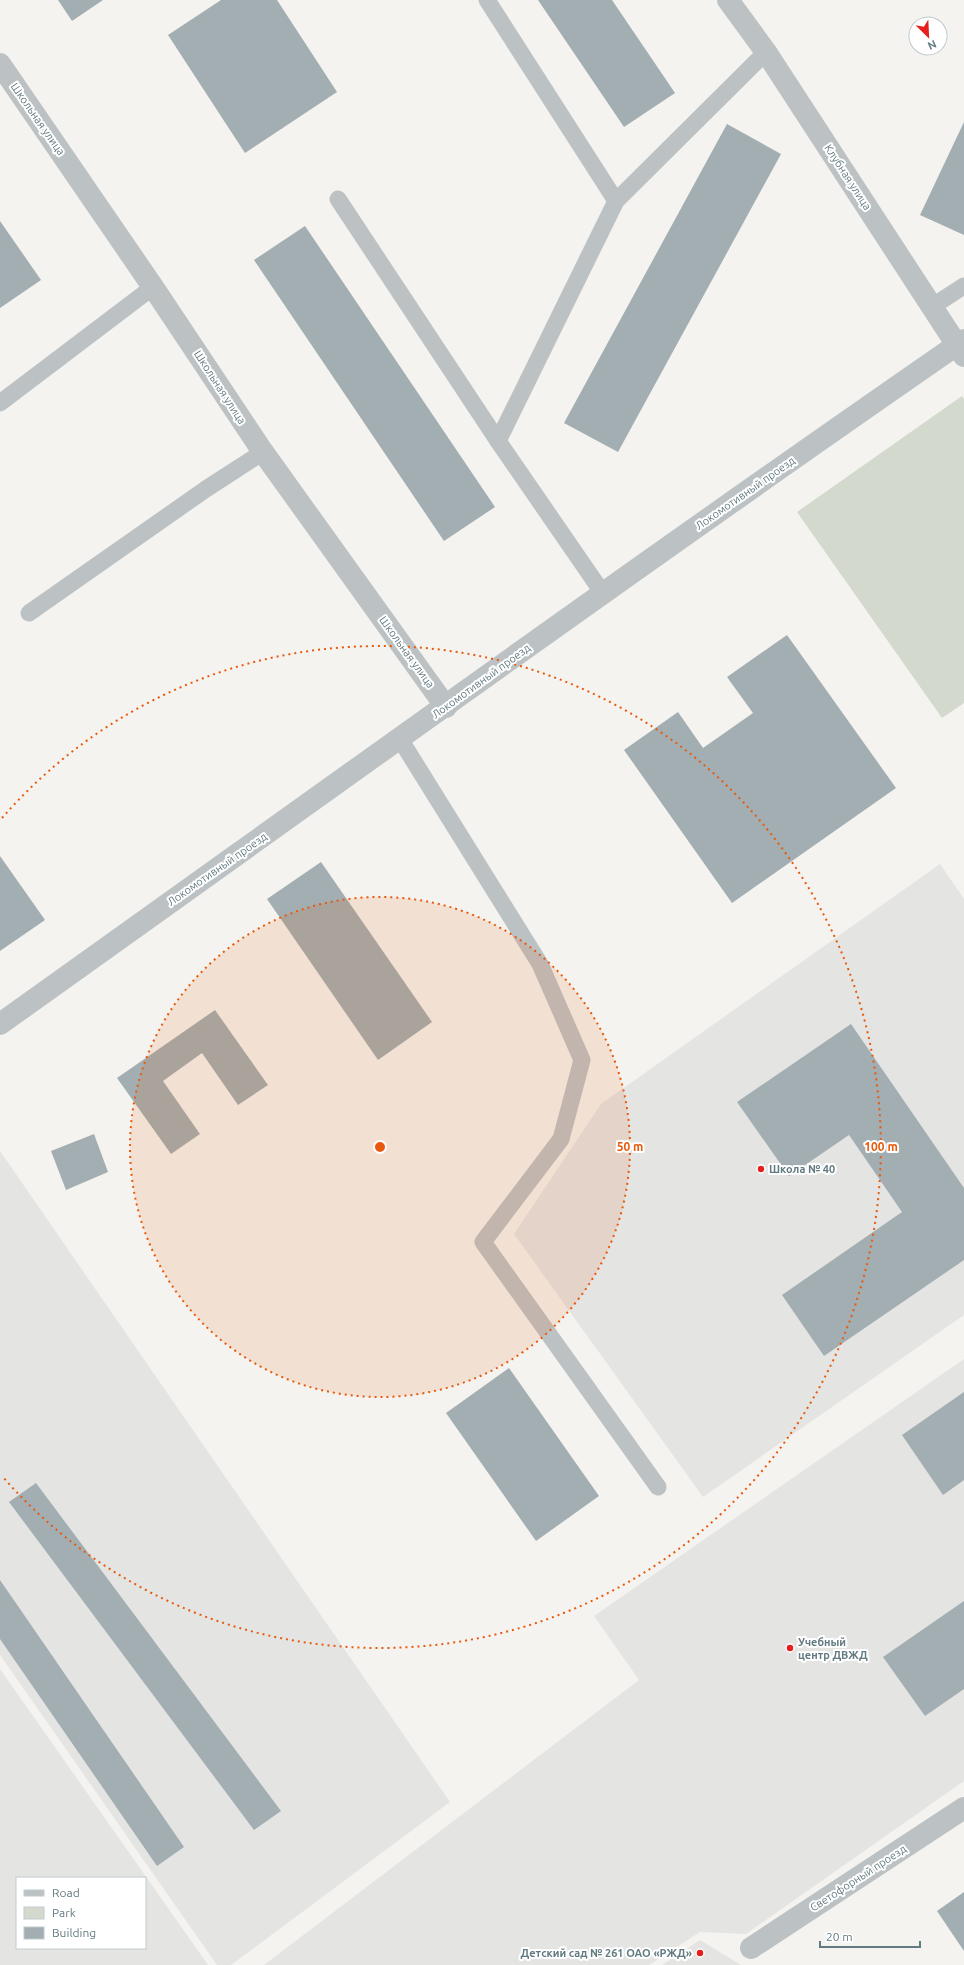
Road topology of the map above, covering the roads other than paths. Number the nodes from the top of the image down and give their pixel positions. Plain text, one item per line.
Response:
1 (487, 0) edge
2 (728, 0) edge
3 (766, 52) junction
4 (0, 64) edge
5 (338, 199) dead end
6 (616, 201) junction
7 (964, 286) edge
8 (153, 287) junction
9 (933, 306) junction
10 (961, 347) edge
11 (0, 402) edge
12 (498, 441) junction
13 (263, 452) junction
14 (602, 592) junction
15 (28, 613) dead end
16 (446, 706) junction
17 (400, 739) junction
18 (0, 1024) edge
19 (658, 1487) dead end
20 (964, 1808) edge
21 (752, 1948) dead end

1 - 6 lane
2 - 3 street, Клубная улица
3 - 6 lane
3 - 9 street, Клубная улица
4 - 8 street, Школьная улица
5 - 12 lane
6 - 12 lane
7 - 9 lane
8 - 11 lane
8 - 13 street, Школьная улица
9 - 10 street, Клубная улица
10 - 14 street, Локомотивный проезд
12 - 14 lane
13 - 15 lane
13 - 16 street, Школьная улица
14 - 16 street, Локомотивный проезд
16 - 17 street, Локомотивный проезд
17 - 18 street, Локомотивный проезд
17 - 19 lane
20 - 21 street, Светофорный проезд

